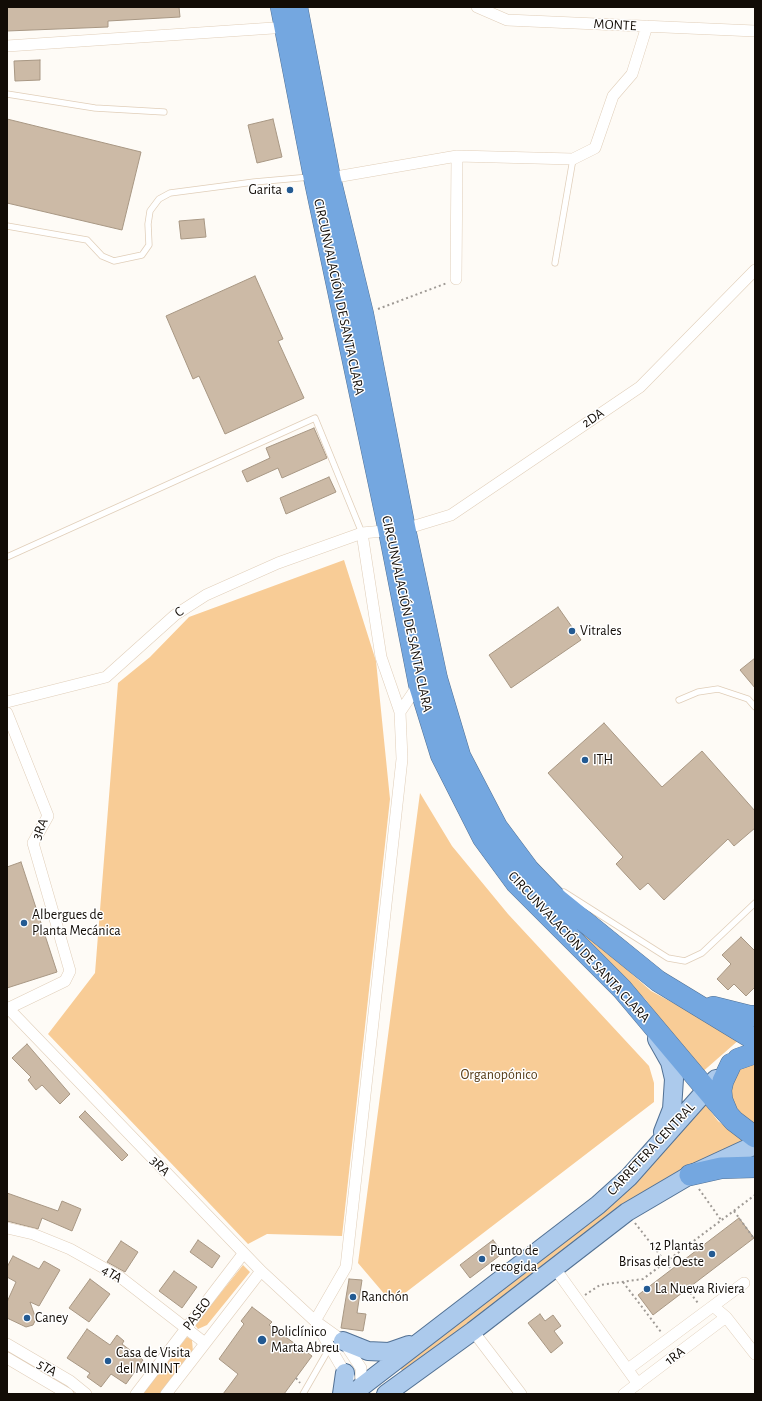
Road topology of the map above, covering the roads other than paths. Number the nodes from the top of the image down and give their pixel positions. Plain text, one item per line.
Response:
1 (281, 7) edge
2 (477, 7) edge
3 (294, 20) edge
4 (647, 26) junction
5 (755, 31) edge
6 (7, 46) edge
7 (7, 94) edge
8 (164, 112) dead end
9 (457, 156) junction
10 (573, 159) junction
11 (322, 177) junction
12 (7, 226) edge
13 (554, 263) dead end
14 (755, 270) edge
15 (456, 279) road end
16 (397, 530) junction
17 (362, 533) junction
18 (7, 557) edge
19 (419, 684) junction
20 (679, 700) dead end
21 (7, 702) edge
22 (755, 707) edge
23 (400, 712) junction
24 (7, 714) edge
25 (522, 877) junction
26 (755, 903) edge
27 (688, 1000) junction
28 (8, 1008) edge
29 (755, 1016) edge
30 (647, 1019) junction
31 (755, 1040) edge
32 (755, 1047) edge
33 (742, 1059) edge
34 (706, 1089) junction
35 (732, 1119) junction
36 (755, 1131) edge
37 (755, 1137) edge
38 (755, 1145) edge
39 (755, 1167) edge
40 (690, 1175) junction
41 (629, 1177) junction
42 (7, 1228) edge
43 (243, 1254) junction
44 (554, 1267) junction
45 (261, 1271) junction
46 (744, 1283) dead end
47 (709, 1309) junction
48 (726, 1317) junction
49 (315, 1321) junction
50 (186, 1328) junction
51 (473, 1331) junction
52 (419, 1342) junction
53 (205, 1343) junction
54 (336, 1343) junction
55 (7, 1344) edge
56 (755, 1354) edge
57 (7, 1358) edge
58 (628, 1369) junction
59 (345, 1373) junction
60 (638, 1384) junction
61 (359, 1392) edge
62 (68, 1394) edge
63 (86, 1394) edge
64 (136, 1394) edge
65 (166, 1394) edge
66 (303, 1394) edge
67 (342, 1394) edge
68 (386, 1394) edge
69 (521, 1394) edge
70 (624, 1394) edge

1 - 3 highway, CIRCUNVALACIÓN DE SANTA CLARA
2 - 4 street, MONTE
3 - 6 street
3 - 11 highway, CIRCUNVALACIÓN DE SANTA CLARA
4 - 5 street, MONTE
4 - 10 street
7 - 8 lane
9 - 10 street
9 - 11 street
9 - 15 street
10 - 13 lane
11 - 12 lane
11 - 16 highway, CIRCUNVALACIÓN DE SANTA CLARA
11 - 16 highway, CIRCUNVALACIÓN DE SANTA CLARA
14 - 16 street, 2DA
16 - 17 street, 2DA
16 - 19 highway, CIRCUNVALACIÓN DE SANTA CLARA
16 - 25 highway, CIRCUNVALACIÓN DE SANTA CLARA
17 - 18 lane
17 - 21 street, C
17 - 23 street
19 - 23 street
19 - 25 highway, CIRCUNVALACIÓN DE SANTA CLARA
20 - 22 lane
23 - 49 street
24 - 28 street, 3RA
25 - 26 lane
25 - 27 highway, CIRCUNVALACIÓN DE SANTA CLARA
25 - 30 highway, CIRCUNVALACIÓN DE SANTA CLARA
27 - 29 highway
27 - 31 highway, CIRCUNVALACIÓN DE SANTA CLARA
28 - 43 street, 3RA
30 - 34 highway, CIRCUNVALACIÓN DE SANTA CLARA
30 - 41 main road
32 - 33 main road, CARRETERA CENTRAL
33 - 34 main road, CARRETERA CENTRAL
33 - 35 highway
34 - 35 highway, CIRCUNVALACIÓN DE SANTA CLARA
34 - 41 main road, CARRETERA CENTRAL
35 - 36 highway
35 - 37 highway, CIRCUNVALACIÓN DE SANTA CLARA
38 - 40 main road, CARRETERA CENTRAL
39 - 40 highway
40 - 44 main road, CARRETERA CENTRAL
41 - 52 main road, CARRETERA CENTRAL
42 - 50 street, 4TA
43 - 45 street, 3RA
43 - 50 street, PASEO
44 - 51 main road, CARRETERA CENTRAL
44 - 58 street
45 - 49 street, 3RA
45 - 53 street, PASEO
46 - 47 street
47 - 48 street
47 - 58 street
48 - 56 street
48 - 60 street, 1RA
49 - 54 street, 3RA
50 - 53 street, 4TA
50 - 64 street, PASEO
51 - 68 main road, CARRETERA CENTRAL
51 - 69 street
52 - 54 main road
52 - 61 main road, CARRETERA CENTRAL
53 - 65 street, PASEO
54 - 59 street, 3RA
54 - 61 street, 3RA
54 - 66 lane
55 - 63 street, 5TA
57 - 62 street, 5TA
58 - 60 street
59 - 61 street, 3RA
59 - 67 main road
60 - 70 street, 1RA

